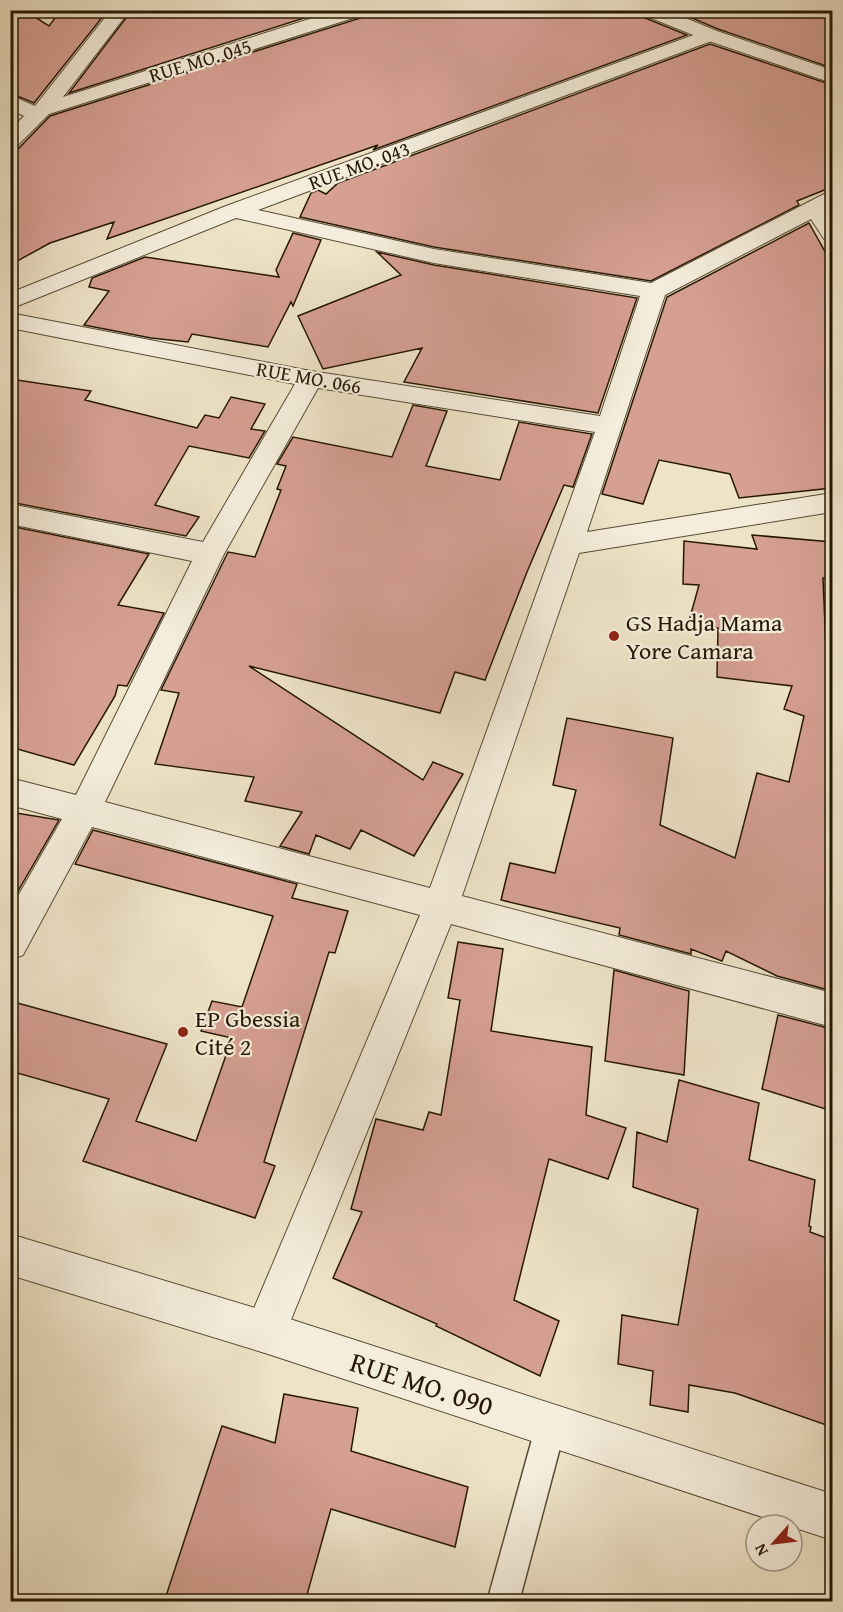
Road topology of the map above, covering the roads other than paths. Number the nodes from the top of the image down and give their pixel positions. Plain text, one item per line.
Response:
1 (121, 10) edge
2 (359, 10) edge
3 (648, 10) edge
4 (710, 35) junction
5 (832, 77) edge
6 (10, 101) edge
7 (40, 113) junction
8 (10, 142) edge
9 (824, 204) edge
10 (234, 211) junction
11 (832, 234) edge
12 (654, 291) junction
13 (10, 303) edge
14 (10, 320) edge
15 (310, 379) junction
16 (610, 426) junction
17 (832, 503) edge
18 (10, 514) edge
19 (568, 545) junction
20 (210, 554) junction
21 (10, 791) edge
22 (84, 811) junction
23 (441, 906) junction
24 (10, 944) edge
25 (832, 1010) edge
26 (10, 1254) edge
27 (265, 1332) junction
28 (551, 1425) junction
29 (832, 1517) edge
30 (503, 1602) edge

1 - 7 street
2 - 7 street, RUE MO. 045
3 - 4 street
4 - 5 street
4 - 10 street, RUE MO. 043
6 - 7 street
7 - 8 street
9 - 11 street
9 - 12 street
10 - 12 street
10 - 13 street, RUE MO. 043
12 - 16 street
14 - 15 street, RUE MO. 066
15 - 16 street, RUE MO. 066
15 - 20 street
16 - 19 street
17 - 19 street
18 - 20 street
19 - 23 street
20 - 22 street
21 - 22 street
22 - 23 street
22 - 24 street
23 - 25 street
23 - 27 street
26 - 27 street, RUE MO. 090
27 - 28 street, RUE MO. 090
28 - 29 street, RUE MO. 090
28 - 30 lane

